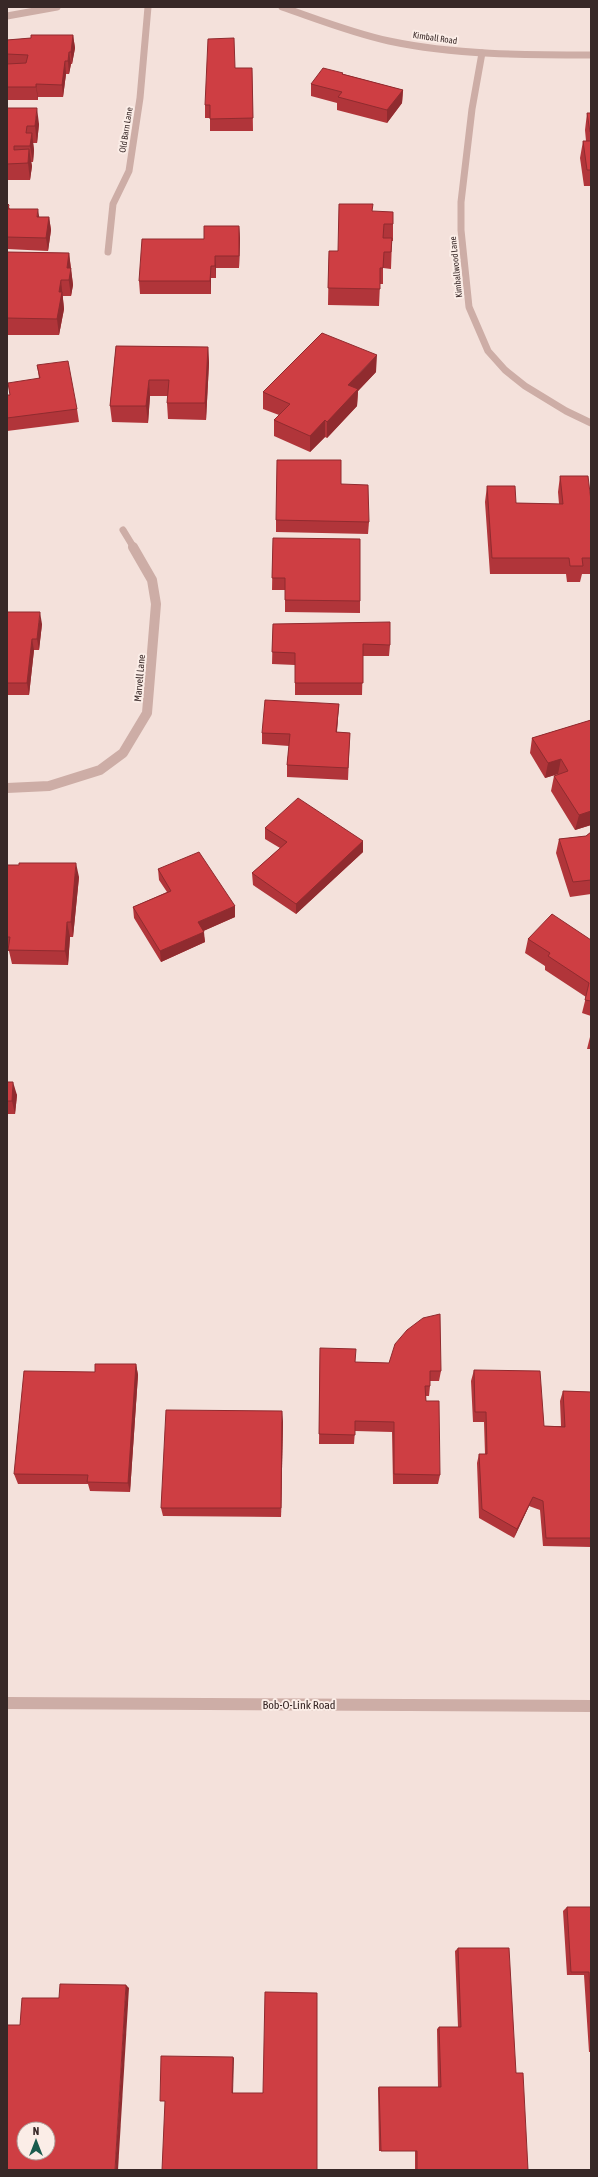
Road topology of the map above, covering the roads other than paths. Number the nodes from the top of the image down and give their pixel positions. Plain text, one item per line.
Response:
1 (57, 7) edge
2 (148, 7) edge
3 (282, 7) edge
4 (7, 16) edge
5 (482, 53) junction
6 (591, 55) edge
7 (108, 252) dead end
8 (591, 423) edge
9 (123, 530) dead end
10 (7, 788) edge
11 (7, 1703) edge
12 (591, 1706) edge

1 - 4 street
2 - 7 street, Old Barn Lane
3 - 5 street, Kimball Road
5 - 6 street, Kimball Road
5 - 8 street, Kimballwood Lane
9 - 10 street, Marvell Lane
11 - 12 street, Bob-O-Link Road

